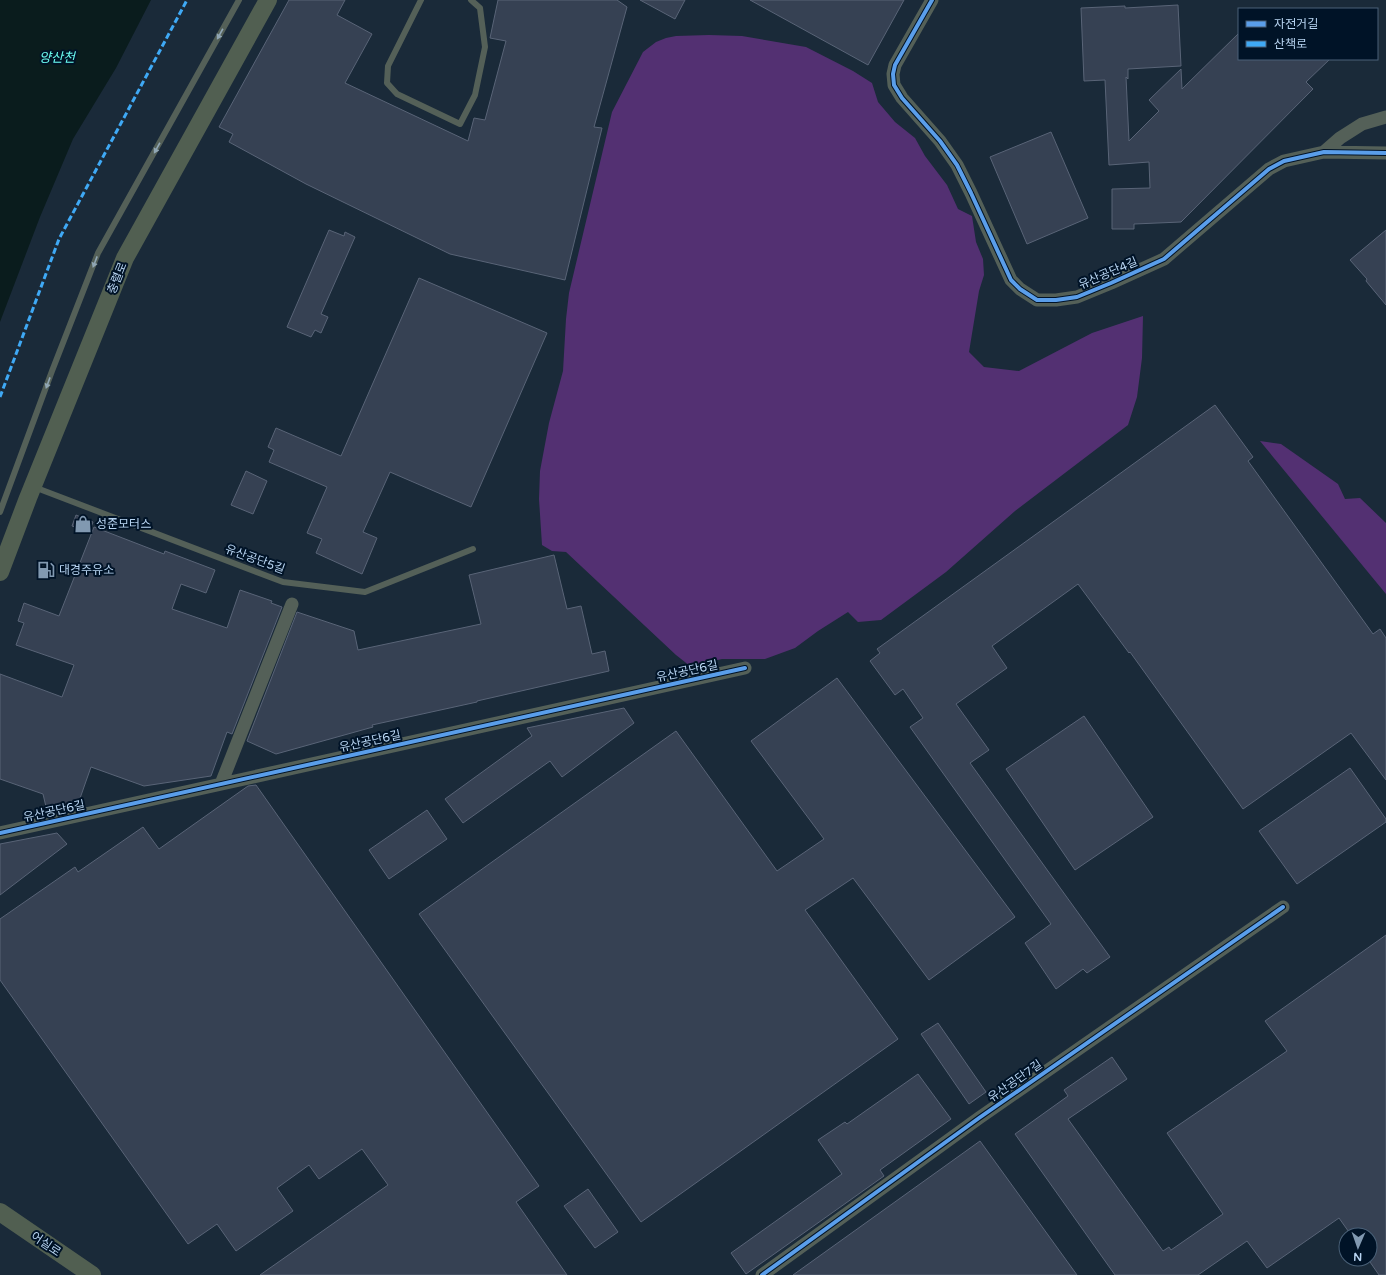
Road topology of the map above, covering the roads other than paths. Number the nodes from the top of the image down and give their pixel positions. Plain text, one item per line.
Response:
1 (239, 0) edge
2 (268, 0) edge
3 (421, 0) edge
4 (471, 0) edge
5 (932, 0) edge
6 (1386, 117) edge
7 (1324, 152) junction
8 (1386, 153) edge
9 (32, 487) junction
10 (0, 512) edge
11 (473, 549) dead end
12 (0, 572) edge
13 (292, 604) dead end
14 (745, 668) dead end
15 (221, 784) junction
16 (0, 833) edge
17 (1283, 907) dead end
18 (0, 1212) edge
19 (92, 1275) edge
20 (762, 1275) edge

1 -> 10 lane
2 - 9 main road, 충렬로
3 - 4 lane
5 - 7 street, 유산공단4길
6 - 7 street
7 - 8 street, 유산공단4길
9 - 11 lane, 유산공단5길
9 - 12 main road, 충렬로
13 - 15 street
14 - 15 street, 유산공단6길
15 - 16 street, 유산공단6길
17 - 20 street, 유산공단7길
18 - 19 main road, 어실로

